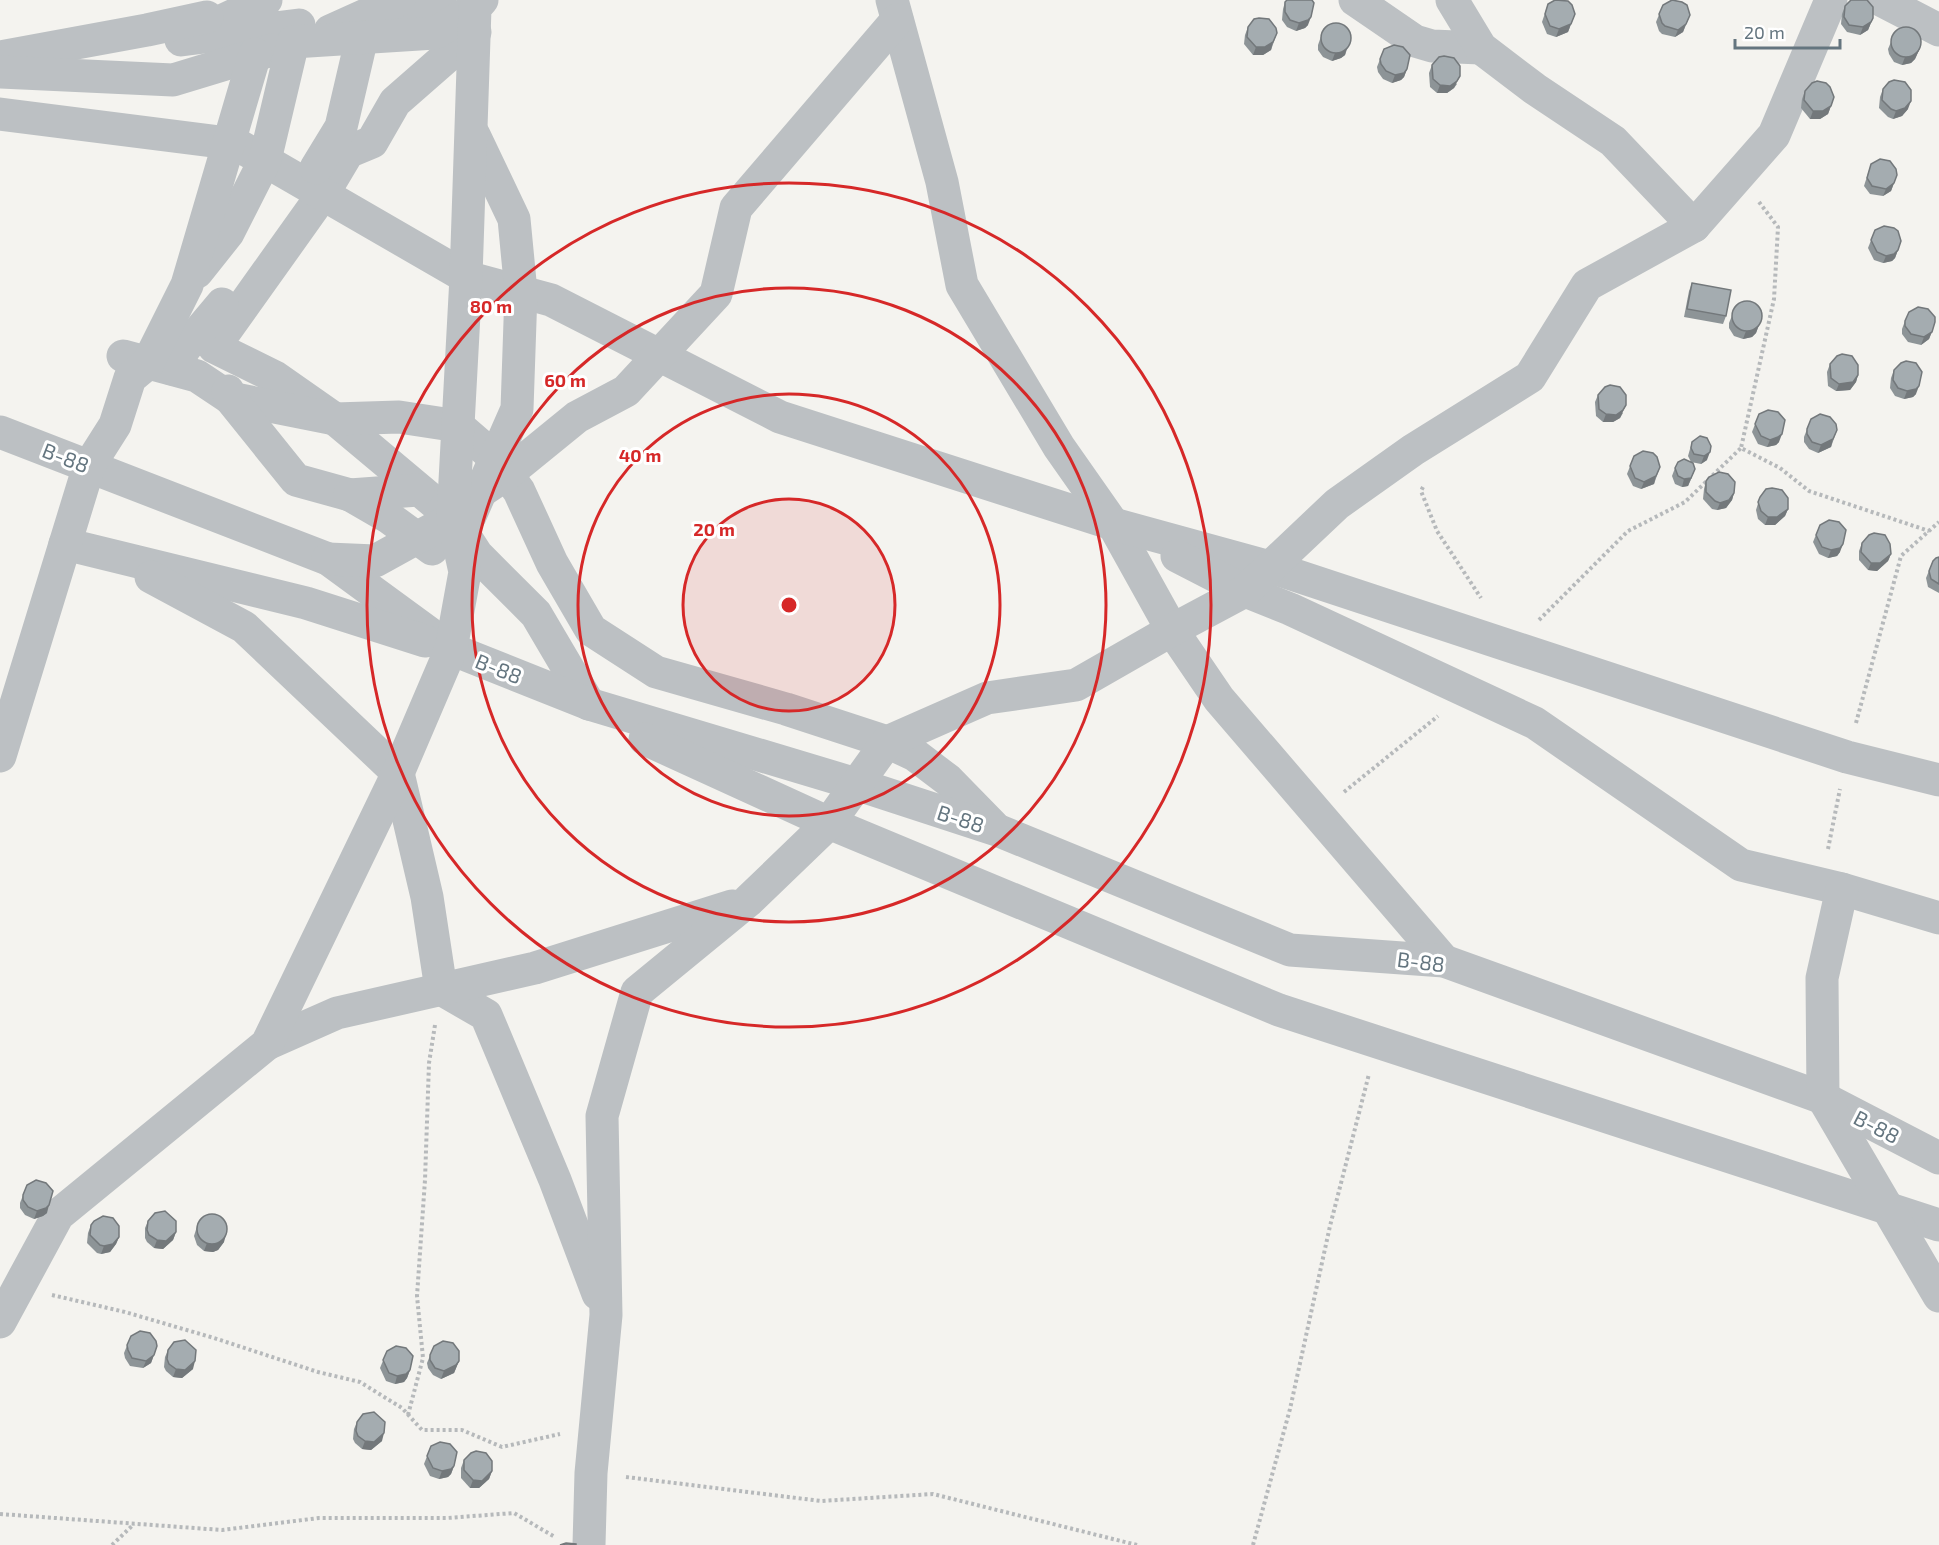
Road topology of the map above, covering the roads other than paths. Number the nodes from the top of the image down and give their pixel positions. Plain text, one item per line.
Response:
1 (399, 0) edge
2 (440, 0) edge
3 (1355, 0) edge
4 (1452, 0) edge
5 (1832, 0) edge
6 (1881, 0) edge
7 (259, 3) edge
8 (894, 10) edge
9 (477, 13) edge
10 (362, 27) junction
11 (1939, 30) edge
12 (293, 42) junction
13 (1481, 48) junction
14 (255, 54) junction
15 (0, 57) edge
16 (0, 72) edge
17 (0, 114) edge
18 (472, 131) junction
19 (228, 143) junction
20 (265, 160) junction
21 (315, 189) junction
22 (1694, 226) junction
23 (466, 277) junction
24 (187, 285) junction
25 (521, 292) junction
26 (168, 353) junction
27 (659, 355) junction
28 (230, 398) junction
29 (335, 419) junction
30 (458, 426) junction
31 (0, 432) edge
32 (89, 466) junction
33 (501, 466) junction
34 (418, 490) junction
35 (350, 495) junction
36 (453, 518) junction
37 (1113, 524) junction
38 (417, 538) junction
39 (65, 543) junction
40 (109, 555) junction
41 (328, 559) junction
42 (1270, 567) junction
43 (465, 572) junction
44 (1245, 591) junction
45 (1172, 630) junction
46 (451, 649) junction
47 (589, 704) junction
48 (887, 742) junction
49 (0, 756) edge
50 (398, 773) junction
51 (1939, 780) edge
52 (856, 784) junction
53 (829, 823) junction
54 (997, 830) junction
55 (1831, 886) junction
56 (748, 901) junction
57 (1939, 918) edge
58 (1444, 961) junction
59 (441, 989) junction
60 (267, 1044) junction
61 (1823, 1098) junction
62 (1939, 1158) edge
63 (1887, 1207) junction
64 (1939, 1225) edge
65 (1939, 1296) edge
66 (606, 1315) junction
67 (0, 1322) edge
68 (575, 1542) edge

1 - 10 street
2 - 10 street
3 - 13 street
4 - 13 street
5 - 22 street
6 - 11 street
7 - 10 street
7 - 15 street
8 - 27 street
8 - 37 street
9 - 10 street
9 - 18 street
9 - 21 street
10 - 12 street
10 - 21 street
12 - 14 street
12 - 20 street
13 - 22 street
14 - 16 street
14 - 19 street
17 - 19 street
18 - 23 street
18 - 25 street
19 - 20 street
19 - 24 street
20 - 21 street
20 - 24 street
21 - 23 street
21 - 26 street
22 - 42 street
23 - 25 street
23 - 30 street
24 - 26 street
25 - 27 street
25 - 33 street
26 - 28 street
26 - 28 street
26 - 29 street
26 - 32 street
27 - 33 street
27 - 37 street
28 - 29 street
28 - 35 street
29 - 30 street
29 - 34 street
30 - 33 street
30 - 36 street
31 - 32 street, B-88
32 - 39 street
32 - 41 street, B-88
33 - 36 street
33 - 48 street
34 - 35 street
34 - 36 street
35 - 38 street
36 - 38 street
36 - 43 street
36 - 47 street
37 - 42 street
37 - 44 street
37 - 45 street
38 - 41 street
38 - 43 street
39 - 40 street
39 - 49 street
40 - 46 street
40 - 50 street
41 - 46 street, B-88
42 - 44 street
42 - 51 street
43 - 46 street
44 - 45 street
44 - 55 street
45 - 48 street
45 - 58 street
46 - 47 street, B-88
46 - 50 street
46 - 53 street
47 - 52 street, B-88
48 - 52 street
48 - 54 street
50 - 59 street
50 - 60 street
52 - 53 street
52 - 54 street, B-88
53 - 56 street
53 - 63 street
54 - 58 street, B-88
55 - 57 street
55 - 61 street
56 - 59 street
56 - 66 street
58 - 61 street, B-88
59 - 60 street
59 - 66 street
60 - 67 street
61 - 62 street, B-88
61 - 63 street
63 - 64 street
63 - 65 street
66 - 68 street

